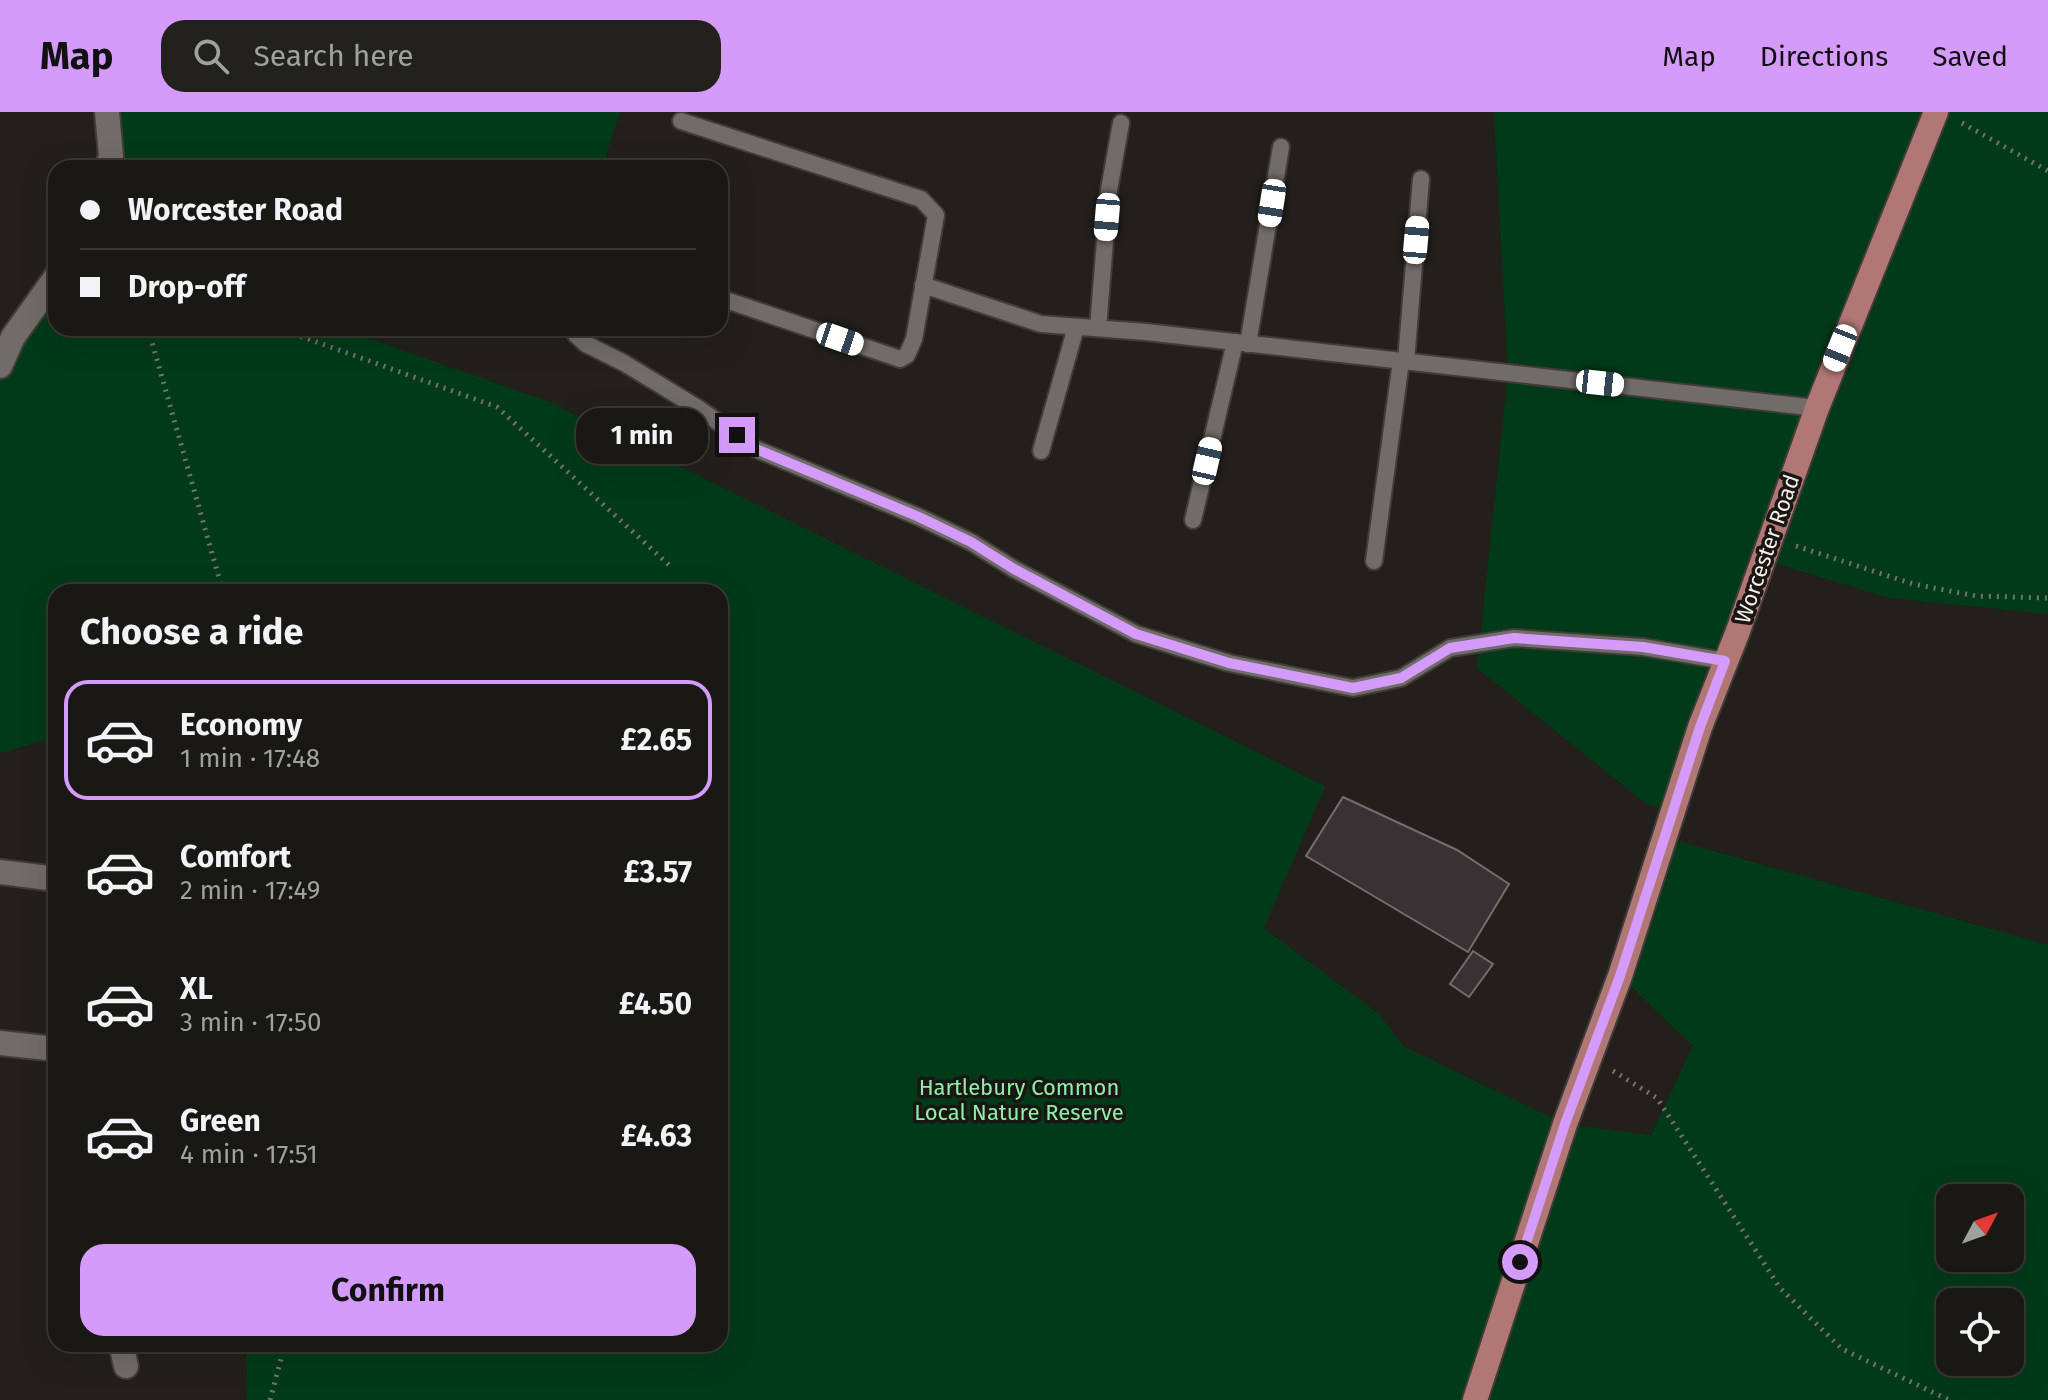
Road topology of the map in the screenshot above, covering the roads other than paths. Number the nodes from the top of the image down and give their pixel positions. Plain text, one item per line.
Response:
1 (107, 112) edge
2 (1946, 116) edge
3 (681, 121) dead end
4 (1121, 123) dead end
5 (1281, 147) dead end
6 (110, 160) edge
7 (1421, 179) dead end
8 (923, 285) junction
9 (48, 288) edge
10 (728, 301) edge
11 (1076, 327) junction
12 (1098, 328) junction
13 (577, 336) edge
14 (1242, 343) junction
15 (1404, 361) junction
16 (0, 366) edge
17 (1817, 408) junction
18 (1041, 451) dead end
19 (1193, 520) dead end
20 (1374, 561) dead end
21 (1725, 661) junction
22 (0, 872) edge
23 (48, 878) edge
24 (0, 1043) edge
25 (48, 1048) edge
26 (1475, 1400) edge

1 - 6 street
2 - 17 main road, Worcester Road
3 - 8 lane
4 - 12 lane
5 - 14 lane
7 - 15 lane
8 - 10 lane
8 - 11 lane
9 - 16 street
11 - 12 lane
11 - 18 lane
12 - 14 lane
13 - 21 lane
14 - 15 lane
14 - 19 lane
15 - 17 lane
15 - 20 lane
17 - 21 main road, Worcester Road
21 - 26 main road, Worcester Road
22 - 23 street
24 - 25 street

